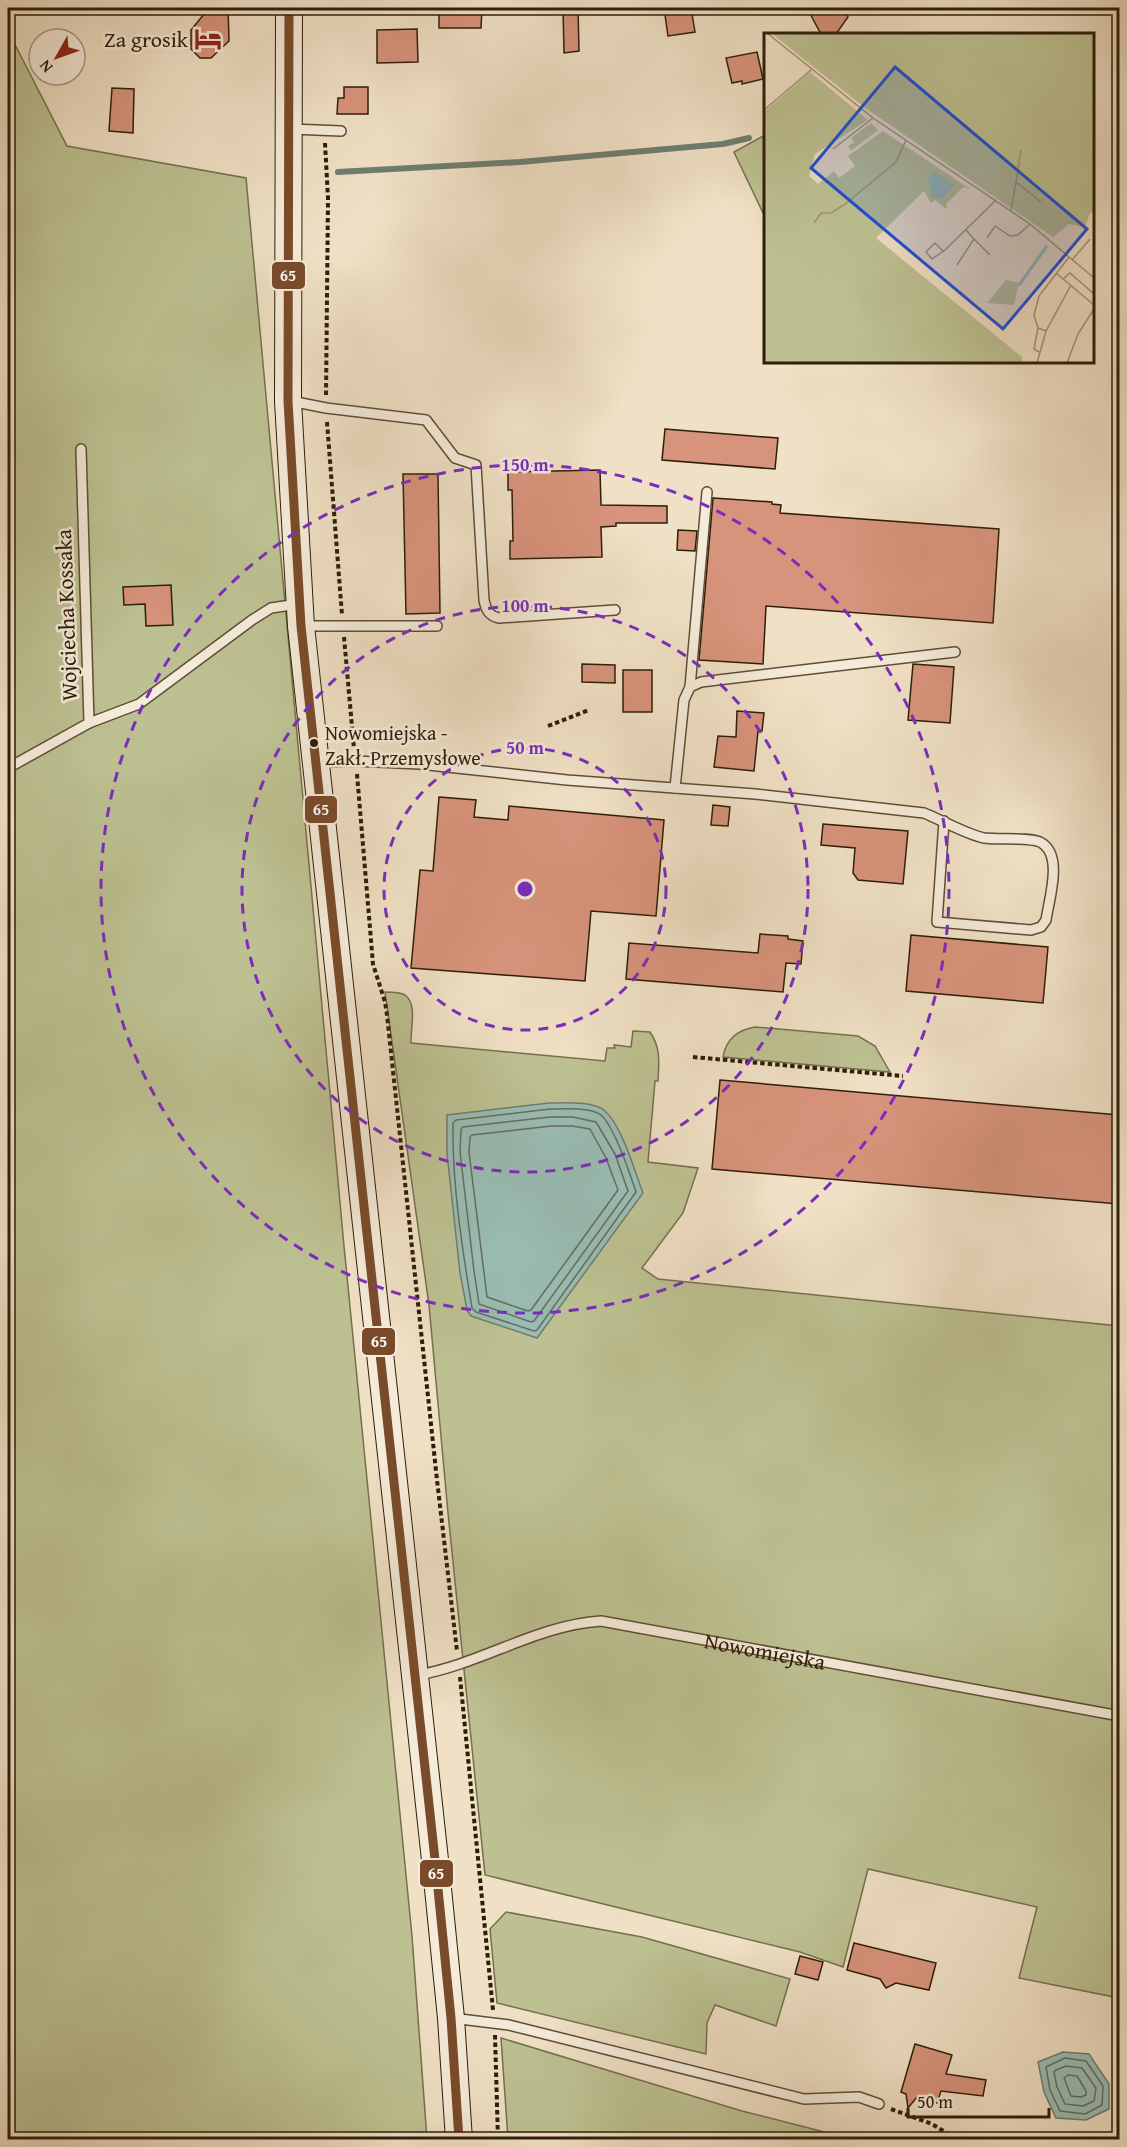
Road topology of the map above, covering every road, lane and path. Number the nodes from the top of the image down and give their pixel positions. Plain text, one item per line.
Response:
1 (289, 8) edge
2 (288, 129) junction
3 (325, 130) junction
4 (341, 130) dead end
5 (288, 401) junction
6 (326, 408) junction
7 (81, 449) dead end
8 (707, 492) dead end
9 (615, 610) dead end
10 (301, 615) junction
11 (343, 626) junction
12 (437, 626) dead end
13 (955, 652) dead end
14 (690, 687) junction
15 (589, 710) dead end
16 (89, 723) junction
17 (548, 726) dead end
18 (355, 761) junction
19 (315, 762) junction
20 (8, 768) edge
21 (675, 788) junction
22 (944, 821) junction
23 (693, 1057) dead end
24 (903, 1076) dead end
25 (459, 1665) junction
26 (416, 1675) junction
27 (1119, 1716) edge
28 (451, 2018) junction
29 (494, 2023) junction
30 (879, 2104) joint
31 (459, 2139) edge
32 (498, 2139) edge
33 (958, 2139) edge

1 - 2 street
2 - 3 lane
2 - 5 street
3 - 4 lane
3 - 6 path
5 - 6 lane
5 - 10 street
6 - 9 lane
6 - 11 path
7 - 16 lane, Wojciecha Kossaka
8 - 14 lane
10 - 11 lane
10 - 16 lane
10 - 19 street
11 - 12 lane
11 - 18 path
13 - 14 lane
14 - 21 lane
15 - 17 path
16 - 20 lane, Wojciecha Kossaka
18 - 19 lane
18 - 21 lane
18 - 25 path
19 - 26 street
21 - 22 lane
22 - 22 lane
23 - 24 path
25 - 26 lane, Nowomiejska
25 - 27 lane, Nowomiejska
25 - 29 path
26 - 28 street
28 - 29 lane
28 - 31 street
29 - 30 lane
29 - 32 path
30 - 33 path

